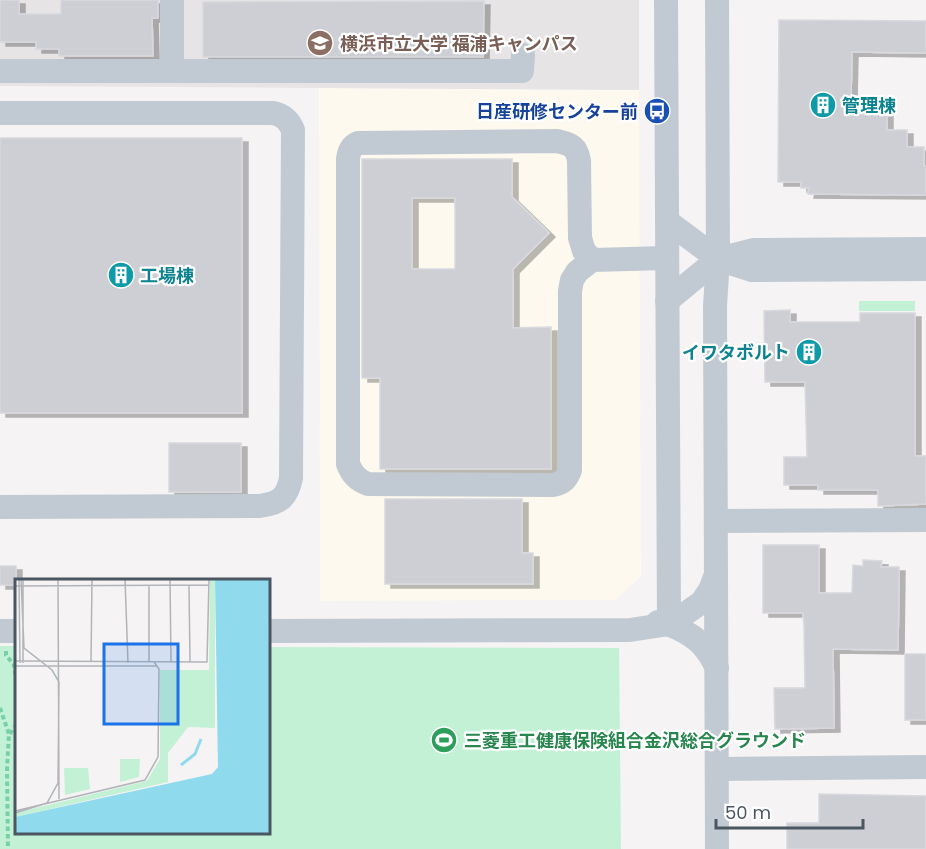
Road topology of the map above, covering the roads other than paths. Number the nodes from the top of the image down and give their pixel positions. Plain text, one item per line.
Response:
1 (172, 0) edge
2 (666, 0) edge
3 (717, 0) edge
4 (523, 55) dead end
5 (0, 70) edge
6 (172, 70) junction
7 (0, 113) edge
8 (667, 221) junction
9 (926, 249) edge
10 (667, 258) junction
11 (718, 259) junction
12 (592, 260) junction
13 (926, 269) edge
14 (667, 301) junction
15 (0, 507) edge
16 (926, 520) edge
17 (716, 521) junction
18 (716, 576) junction
19 (270, 618) edge
20 (669, 624) junction
21 (270, 631) edge
22 (717, 668) junction
23 (926, 767) edge
24 (717, 769) junction
25 (717, 849) edge

1 - 6 street
2 - 8 street
3 - 11 street
4 - 6 street
5 - 6 street
7 - 15 street
8 - 10 street
8 - 11 street
9 - 11 street
10 - 12 street
10 - 14 street
11 - 13 street
11 - 14 street
11 - 17 street
12 - 12 street
14 - 20 street
16 - 17 street
17 - 18 street
18 - 20 street
18 - 22 street
19 - 20 street
20 - 21 street
20 - 22 street
22 - 24 street
23 - 24 street
24 - 25 street

